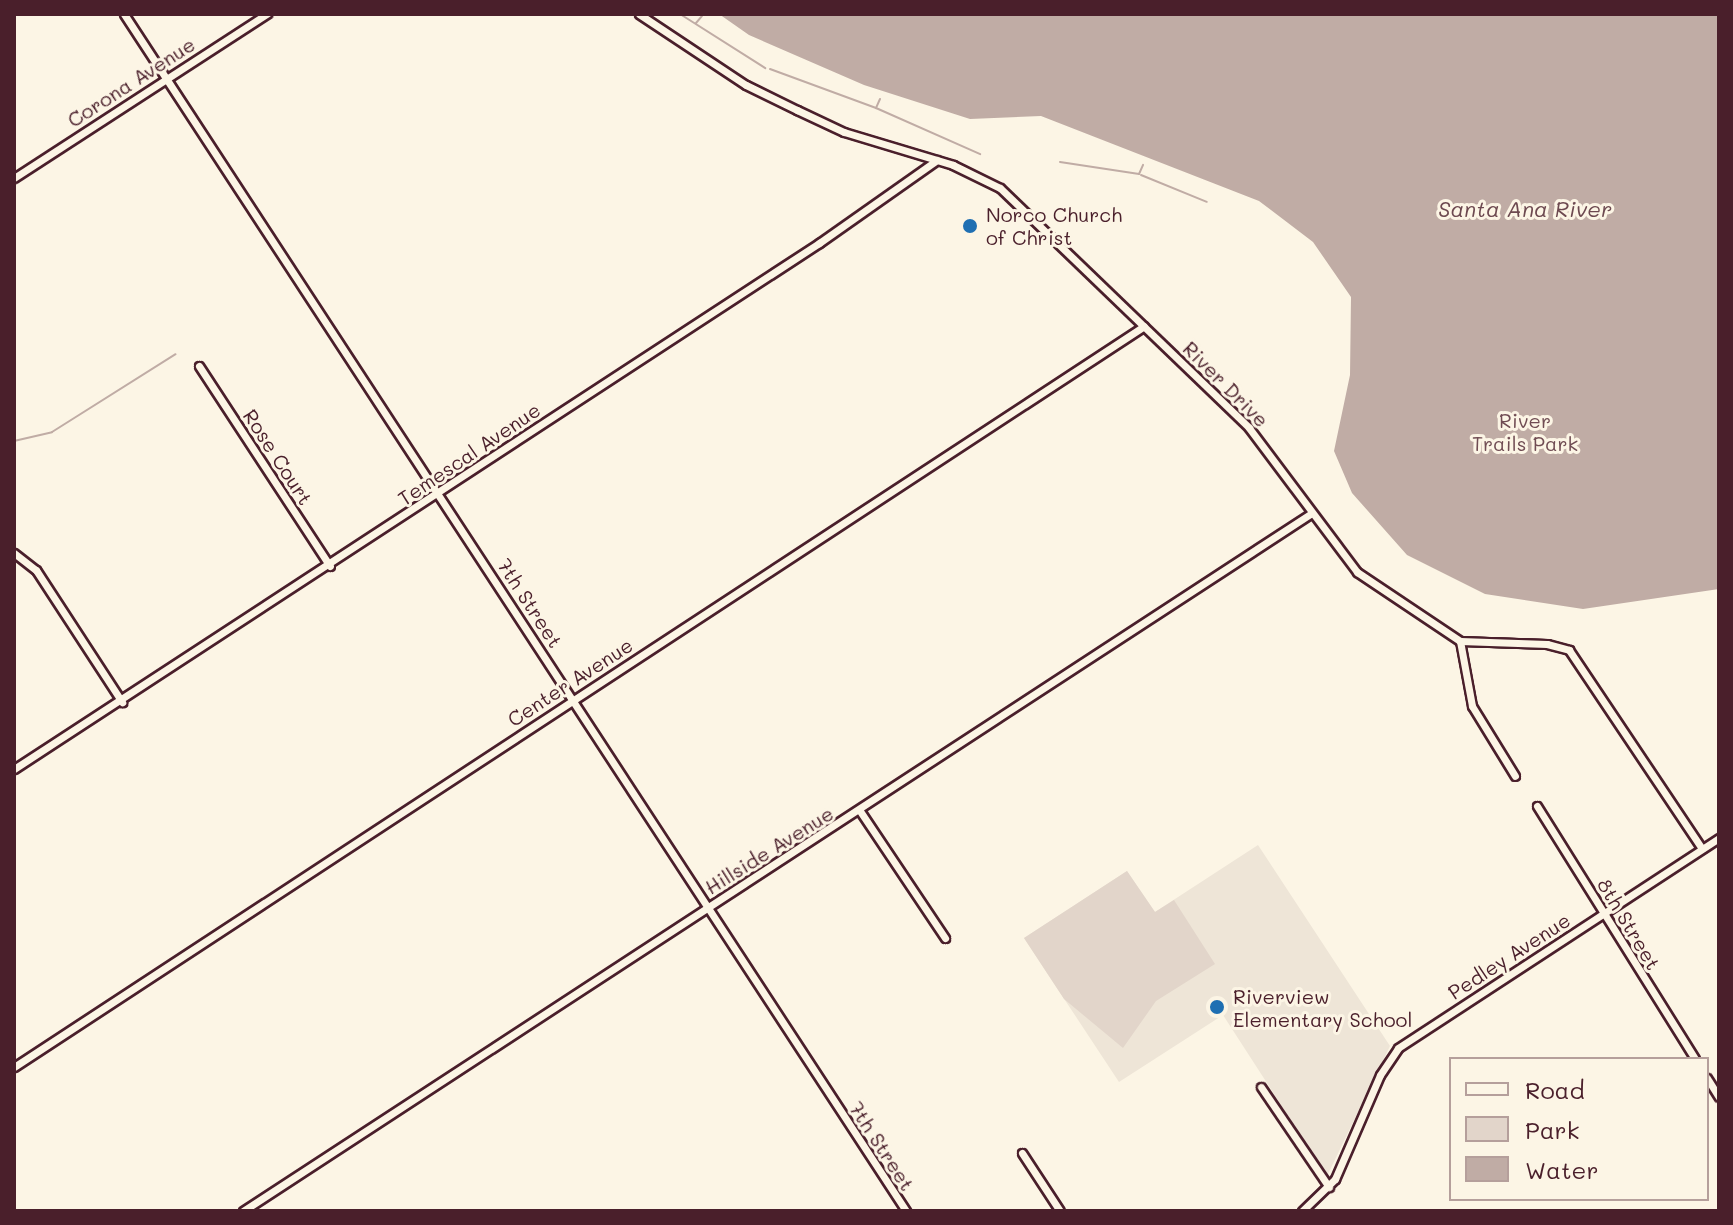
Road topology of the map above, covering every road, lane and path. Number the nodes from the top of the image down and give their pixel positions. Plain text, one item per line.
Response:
1 (124, 14) edge
2 (267, 14) edge
3 (639, 14) edge
4 (165, 78) junction
5 (937, 160) junction
6 (14, 178) edge
7 (1144, 326) junction
8 (199, 366) dead end
9 (438, 493) junction
10 (1310, 514) junction
11 (14, 553) edge
12 (330, 566) junction
13 (1460, 641) junction
14 (573, 699) junction
15 (122, 702) junction
16 (14, 769) edge
17 (1515, 776) dead end
18 (1537, 806) dead end
19 (860, 811) junction
20 (1719, 838) edge
21 (1702, 849) junction
22 (707, 908) junction
23 (1603, 915) junction
24 (945, 938) dead end
25 (1694, 1057) edge
26 (14, 1067) edge
27 (1261, 1087) dead end
28 (1022, 1153) dead end
29 (1329, 1187) junction
30 (243, 1211) edge
31 (906, 1211) edge
32 (1060, 1211) edge
33 (1302, 1211) edge

1 - 4 street, 7th Street
2 - 4 street, Corona Avenue
3 - 5 street, River Drive
4 - 6 street, Corona Avenue
4 - 9 street, 7th Street
5 - 7 street, River Drive
5 - 9 street, Temescal Avenue
7 - 10 street, River Drive
7 - 14 street, Center Avenue
8 - 12 street, Rose Court
9 - 12 street, Temescal Avenue
9 - 14 street, 7th Street
10 - 13 street, River Drive
10 - 19 street, Hillside Avenue
11 - 15 street
12 - 15 street, Temescal Avenue
13 - 17 street
13 - 21 street
14 - 22 street, 7th Street
14 - 26 street, Center Avenue
15 - 16 street, Temescal Avenue
18 - 23 street, 8th Street
19 - 22 street, Hillside Avenue
19 - 24 street
20 - 21 street, Pedley Avenue
21 - 23 street, Pedley Avenue
22 - 30 street, Hillside Avenue
22 - 31 street, 7th Street
23 - 25 street, 8th Street
23 - 29 street, Pedley Avenue
27 - 29 street
28 - 32 street
29 - 33 street, Pedley Avenue

